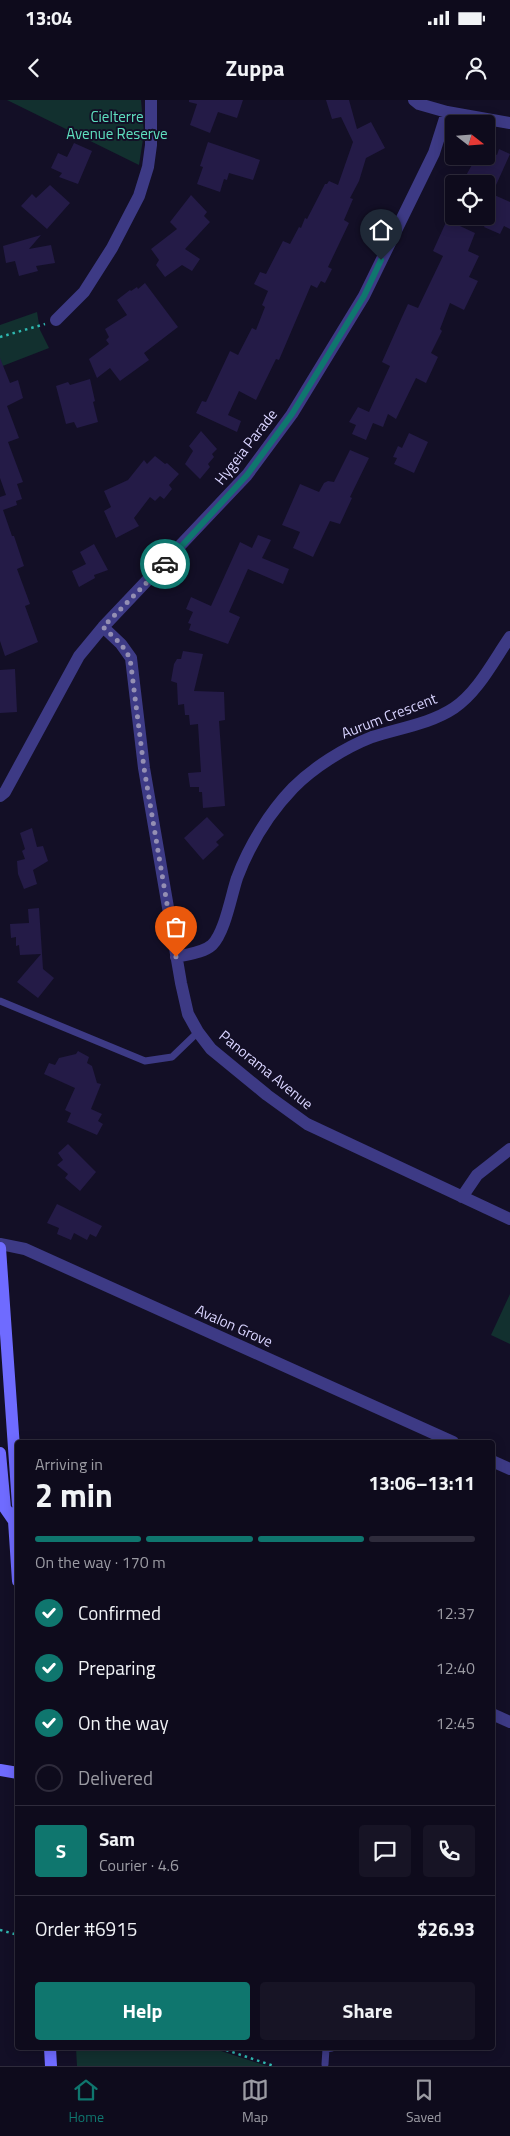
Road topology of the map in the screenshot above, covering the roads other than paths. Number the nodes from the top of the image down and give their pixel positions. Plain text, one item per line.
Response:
1 (150, 100) edge
2 (414, 100) edge
3 (447, 112) junction
4 (510, 123) edge
5 (56, 320) road end
6 (103, 627) junction
7 (510, 637) edge
8 (0, 796) edge
9 (176, 957) junction
10 (0, 1001) edge
11 (198, 1032) junction
12 (510, 1149) edge
13 (462, 1197) junction
14 (510, 1219) edge
15 (0, 1244) edge
16 (0, 1248) edge
17 (448, 1440) edge
18 (0, 1453) edge
19 (495, 1462) edge
20 (510, 1469) edge
21 (14, 1510) edge
22 (15, 1528) edge
23 (495, 1715) edge
24 (510, 1722) edge
25 (0, 1770) edge
26 (15, 1772) edge
27 (50, 2050) edge
28 (327, 2050) edge
29 (325, 2064) dead end
30 (51, 2066) edge

1 - 5 street
2 - 3 street
3 - 4 street
3 - 6 street, Hygeia Parade
6 - 8 street, Hygeia Parade
6 - 9 street, Panorama Avenue
7 - 9 street, Aurum Crescent
9 - 11 street, Panorama Avenue
10 - 11 lane
11 - 13 street, Panorama Avenue
12 - 13 street
13 - 14 street, Panorama Avenue
15 - 17 street, Avalon Grove
16 - 21 main road
18 - 21 main road
19 - 20 street
21 - 22 main road
23 - 24 street
25 - 26 main road
27 - 30 main road
28 - 29 lane

